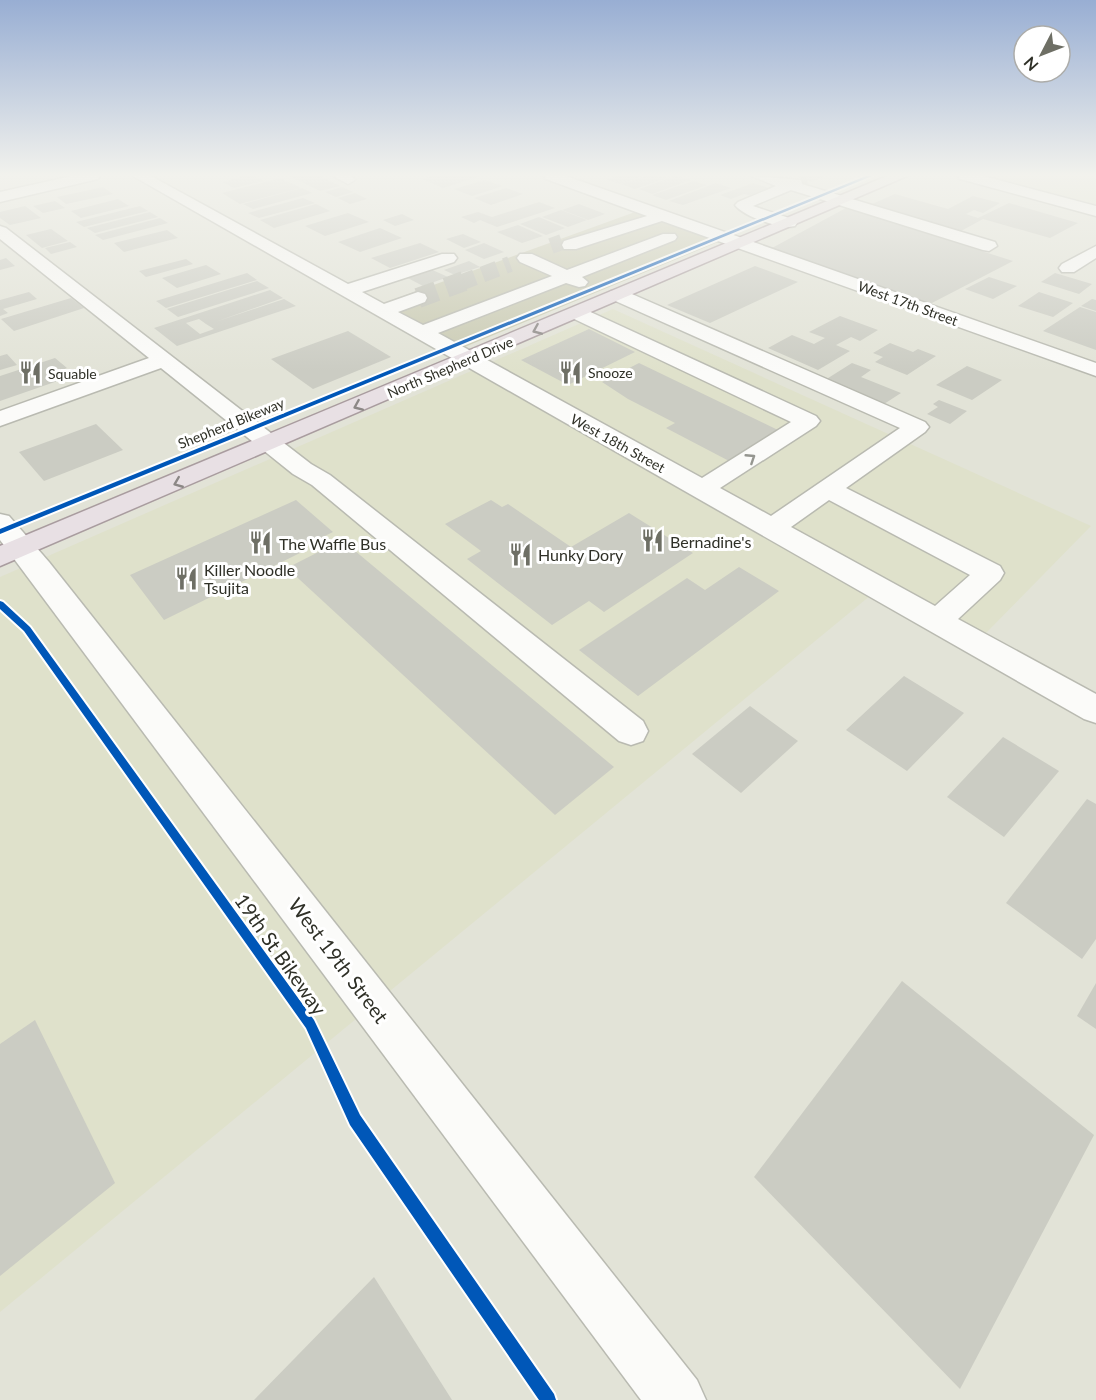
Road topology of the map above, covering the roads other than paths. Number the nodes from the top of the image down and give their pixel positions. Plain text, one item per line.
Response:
1 (13, 241) edge
2 (256, 241) edge
3 (590, 241) edge
4 (658, 241) edge
5 (735, 241) edge
6 (744, 241) edge
7 (973, 241) edge
8 (740, 243) junction
9 (989, 246) dead end
10 (1096, 251) edge
11 (448, 258) tunnel mouth
12 (1068, 268) dead end
13 (567, 277) junction
14 (345, 291) junction
15 (616, 296) junction
16 (418, 298) tunnel mouth
17 (382, 311) junction
18 (577, 313) junction
19 (421, 333) junction
20 (469, 359) junction
21 (164, 360) junction
22 (1096, 369) edge
23 (0, 419) edge
24 (270, 444) junction
25 (702, 489) junction
26 (828, 489) junction
27 (0, 522) edge
28 (772, 528) junction
29 (11, 552) edge
30 (937, 621) junction
31 (1096, 710) edge
32 (631, 731) dead end
33 (677, 1400) edge

1 - 21 street
2 - 14 street, West 18th Street
3 - 13 street
4 - 13 street
5 - 8 street, West 17th Street
6 - 8 main road, North Shepherd Drive
7 - 9 street
8 - 15 main road, North Shepherd Drive
8 - 22 street, West 17th Street
10 - 12 street
11 - 14 street
13 - 15 street
13 - 19 street
14 - 17 street, West 18th Street
15 - 18 main road, North Shepherd Drive
15 - 26 street
16 - 17 street
17 - 19 street, West 18th Street
18 -> 20 main road, North Shepherd Drive
25 -> 18 street
19 - 20 street, West 18th Street
20 -> 24 main road, North Shepherd Drive
20 - 25 street, West 18th Street
21 - 23 street
21 - 24 street
24 -> 29 main road, North Shepherd Drive
24 - 32 street
25 - 28 street, West 18th Street
26 - 28 street
26 - 30 street
27 - 29 street, West 19th Street
28 - 30 street, West 18th Street
29 - 33 street, West 19th Street
30 - 31 street, West 18th Street

